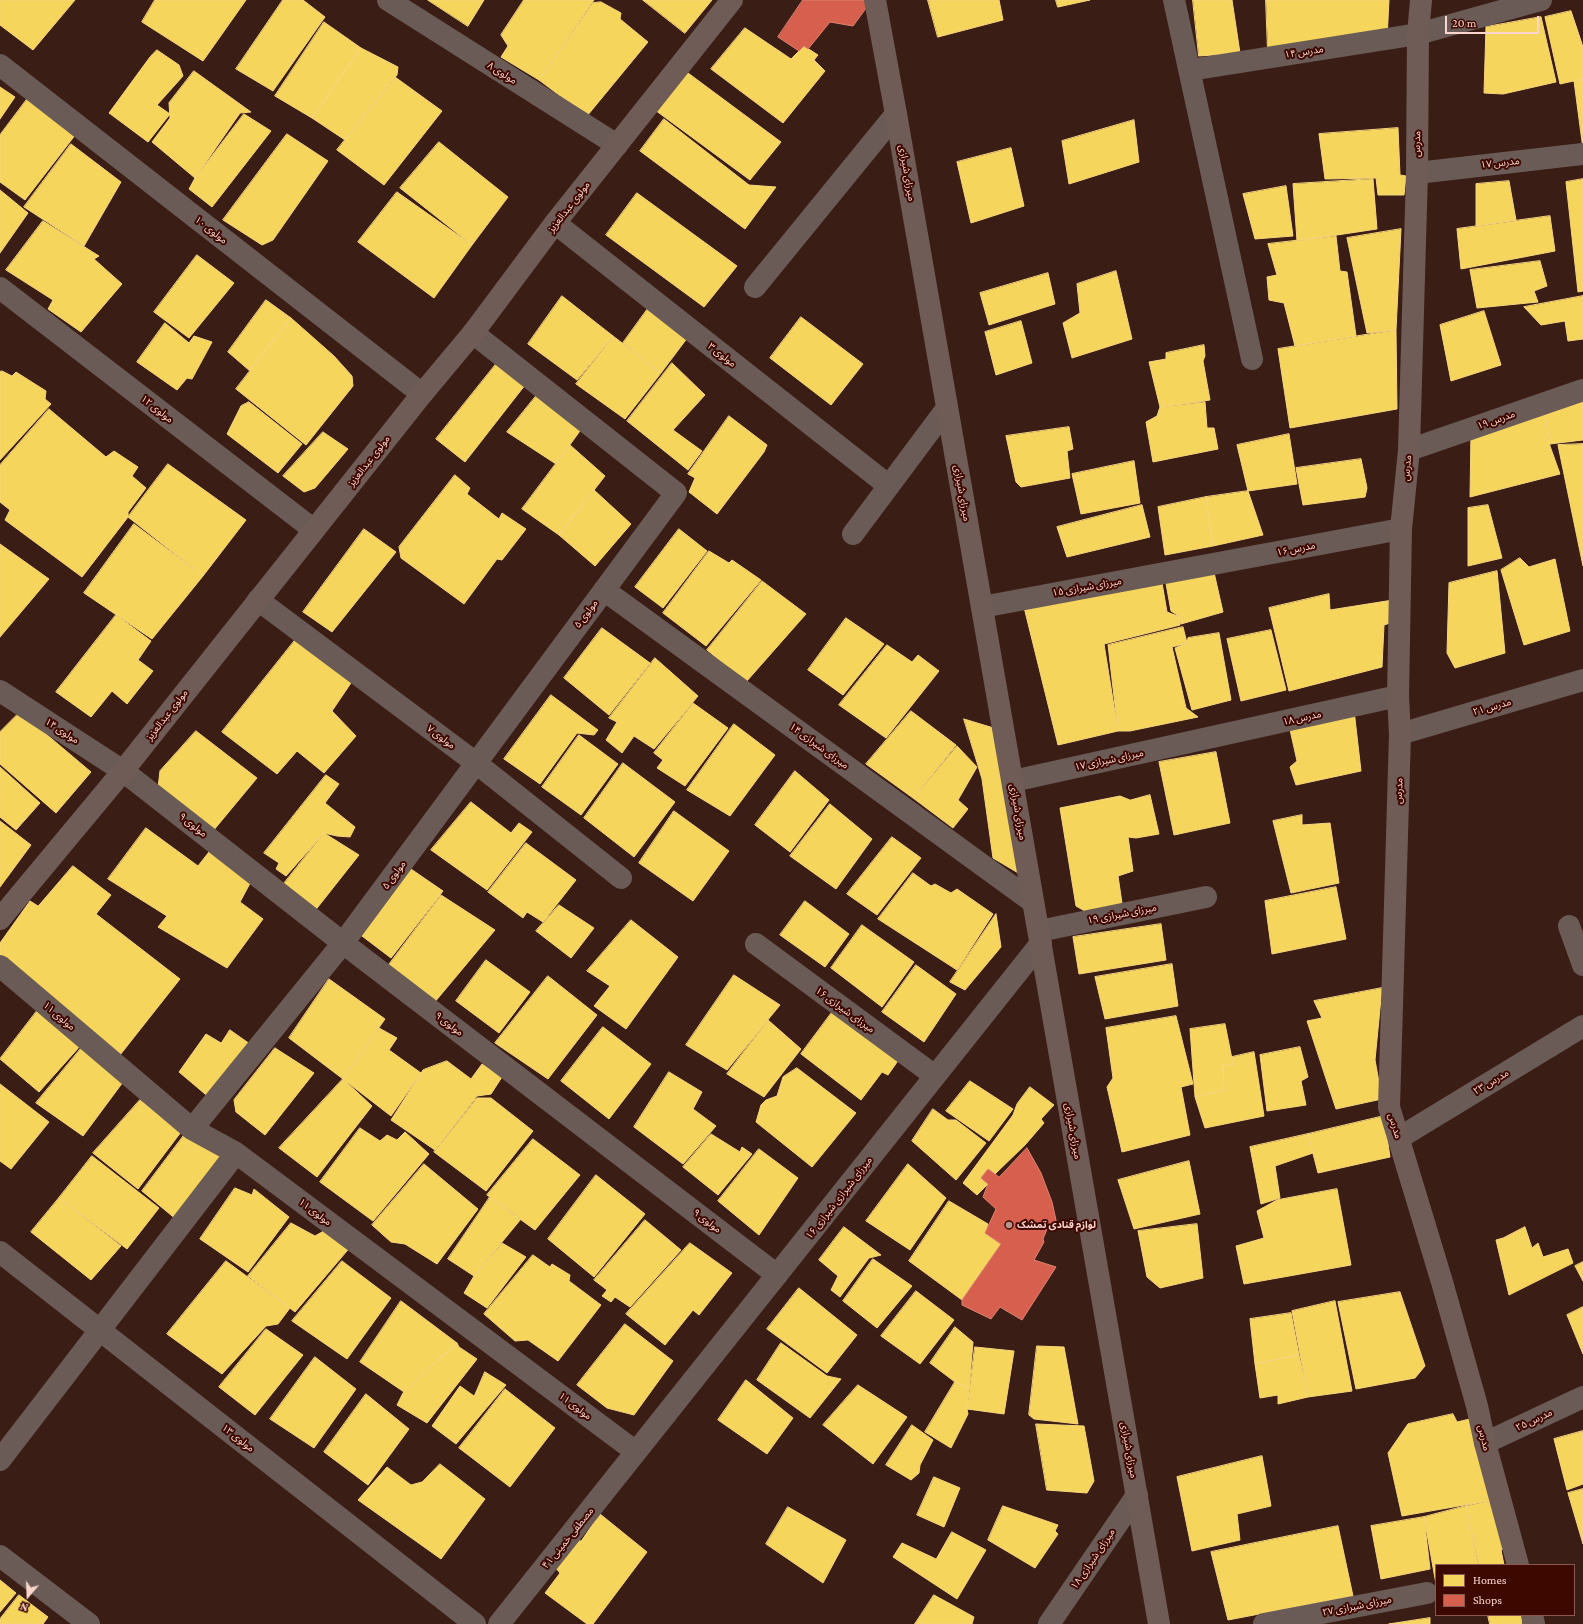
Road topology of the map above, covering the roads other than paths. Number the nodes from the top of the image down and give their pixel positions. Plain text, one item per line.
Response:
1 (388, 0) edge
2 (732, 0) edge
3 (875, 0) edge
4 (1174, 0) edge
5 (1421, 0) edge
6 (1541, 0) edge
7 (1418, 34) junction
8 (0, 65) edge
9 (1190, 70) junction
10 (896, 114) junction
11 (617, 145) junction
12 (1583, 154) edge
13 (1417, 173) junction
14 (555, 224) junction
15 (755, 287) dead end
16 (0, 288) edge
17 (473, 333) junction
18 (1252, 359) dead end
19 (1583, 390) edge
20 (422, 394) junction
21 (947, 408) junction
22 (1409, 450) junction
23 (889, 486) junction
24 (1401, 529) junction
25 (314, 530) junction
26 (853, 534) dead end
27 (1192, 568) joint
28 (604, 590) junction
29 (258, 600) junction
30 (982, 607) junction
31 (1583, 680) edge
32 (0, 691) edge
33 (1398, 696) junction
34 (1400, 734) junction
35 (1205, 739) joint
36 (476, 763) junction
37 (123, 770) junction
38 (1013, 781) junction
39 (621, 878) dead end
40 (1206, 897) dead end
41 (1033, 902) junction
42 (0, 919) edge
43 (1569, 926) dead end
44 (1040, 937) junction
45 (343, 943) junction
46 (756, 944) dead end
47 (1583, 965) edge
48 (0, 966) edge
49 (1580, 1034) edge
50 (935, 1076) junction
51 (192, 1129) junction
52 (1399, 1138) junction
53 (236, 1153) junction
54 (0, 1252) edge
55 (777, 1275) junction
56 (99, 1330) junction
57 (1583, 1397) edge
58 (1485, 1443) junction
59 (636, 1452) junction
60 (0, 1460) edge
61 (1137, 1495) junction
62 (0, 1556) edge
63 (1518, 1564) edge
64 (1427, 1593) dead end
65 (89, 1624) edge
66 (475, 1624) edge
67 (499, 1624) edge
68 (1049, 1624) edge
69 (1159, 1624) edge
70 (1264, 1624) edge

1 - 11 street, مولوی ۸
2 - 11 main road, مولوی عبدالعزیز
3 - 10 main road, میرزای شیرازی
4 - 9 street
5 - 7 main road, مدرس
6 - 7 street, مدرس ۱۴
7 - 9 street, مدرس ۱۴
7 - 13 main road, مدرس
8 - 20 street, مولوی ۱۰
9 - 18 street
10 - 15 street
10 - 21 main road, میرزای شیرازی
11 - 14 main road, مولوی عبدالعزیز
12 - 13 street, مدرس ۱۷
13 - 22 main road, مدرس
14 - 17 main road, مولوی عبدالعزیز
14 - 23 street, مولوی ۳
16 - 25 street, مولوی ۱۲
17 - 20 main road, مولوی عبدالعزیز
17 - 28 street, مولوی ۵
19 - 22 street, مدرس ۱۹
20 - 25 main road, مولوی عبدالعزیز
21 - 23 street
21 - 30 main road, میرزای شیرازی
22 - 24 main road, مدرس
23 - 26 street
24 - 27 street, مدرس ۱۶
24 - 33 main road, مدرس
25 - 29 main road, مولوی عبدالعزیز
27 - 30 street, میرزای شیرازی ۱۵
28 - 36 street, مولوی ۵
28 - 41 street, میرزای شیرازی ۱۴
29 - 36 street, مولوی ۷
29 - 37 main road, مولوی عبدالعزیز
30 - 38 main road, میرزای شیرازی
31 - 34 street, مدرس ۲۱
32 - 37 street, مولوی ۱۴
33 - 34 main road, مدرس
33 - 35 street, مدرس ۱۸
34 - 52 main road, مدرس
35 - 38 street, میرزای شیرازی ۱۷
36 - 39 street, مولوی ۷
36 - 45 street, مولوی ۵
37 - 42 main road, مولوی عبدالعزیز
37 - 45 street, مولوی ۹
38 - 41 main road, میرزای شیرازی
40 - 44 street, میرزای شیرازی ۱۹
41 - 44 main road, میرزای شیرازی
43 - 47 street
44 - 50 street, میرزای شیرازی شیرازی ۱۶
44 - 61 main road, میرزای شیرازی
45 - 51 street, مولوی ۵
45 - 55 street, مولوی ۹
46 - 50 street, میرزای شیرازی ۱۶
48 - 51 street, مولوی ۱۱
49 - 52 street, مدرس ۲۳
50 - 55 street, میرزای شیرازی شیرازی ۱۶
51 - 53 street, مولوی ۱۱
52 - 58 main road, مدرس
53 - 56 street
53 - 59 street, مولوی ۱۱
54 - 56 street, مولوی ۱۳
55 - 59 street, میرزای شیرازی شیرازی ۱۶
56 - 60 street
56 - 66 street, مولوی ۱۳
57 - 58 street, مدرس ۲۵
58 - 63 main road, مدرس
59 - 67 street, مصطفی خمینی ۴۱
61 - 68 street, میرزای شیرازی ۱۸
61 - 69 main road, میرزای شیرازی
62 - 65 street
64 - 70 street, میرزای شیرازی ۲۷

